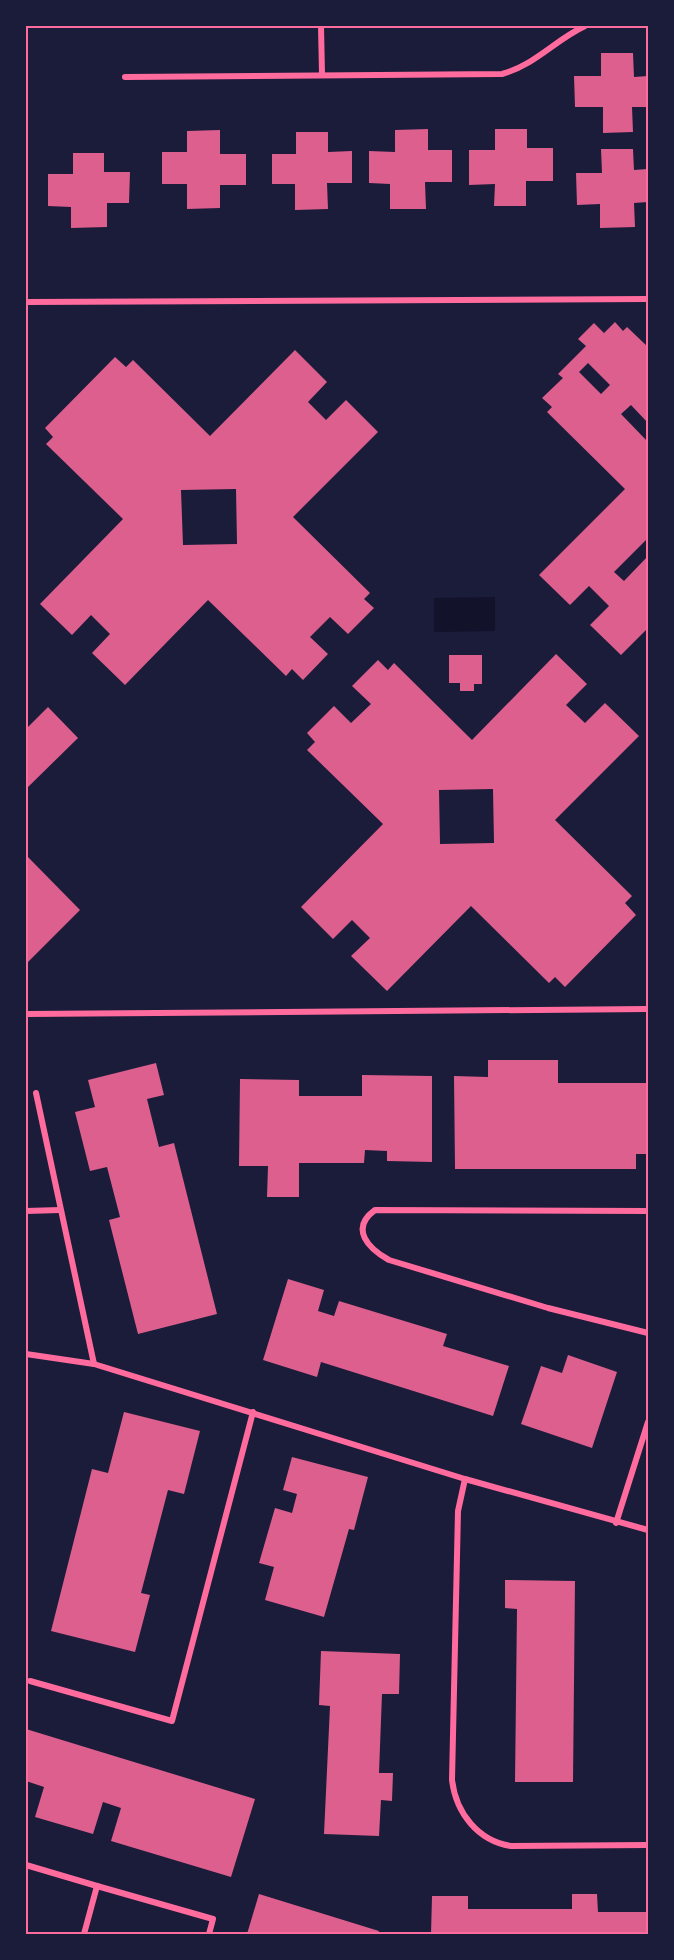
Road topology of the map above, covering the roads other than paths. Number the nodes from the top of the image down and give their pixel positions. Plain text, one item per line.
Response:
1 (321, 26) edge
2 (585, 26) edge
3 (322, 74) junction
4 (125, 77) dead end
5 (648, 299) edge
6 (26, 302) edge
7 (648, 1009) edge
8 (26, 1014) edge
9 (36, 1094) dead end
10 (60, 1210) junction
11 (26, 1211) edge
12 (648, 1211) edge
13 (648, 1334) edge
14 (26, 1354) edge
15 (94, 1364) junction
16 (253, 1412) junction
17 (648, 1422) edge
18 (465, 1479) junction
19 (616, 1523) junction
20 (648, 1530) edge
21 (30, 1681) dead end
22 (648, 1845) edge
23 (26, 1865) edge
24 (97, 1886) junction
25 (84, 1935) edge
26 (208, 1935) edge

1 - 3 street
2 - 3 street
3 - 4 street
5 - 6 street
7 - 8 street
9 - 10 street
10 - 11 street
10 - 15 street
12 - 13 street
14 - 15 street
15 - 16 street
16 - 18 street
16 - 21 street
17 - 19 street
18 - 19 street
18 - 22 street
19 - 20 street
23 - 24 street
24 - 25 street
24 - 26 street

